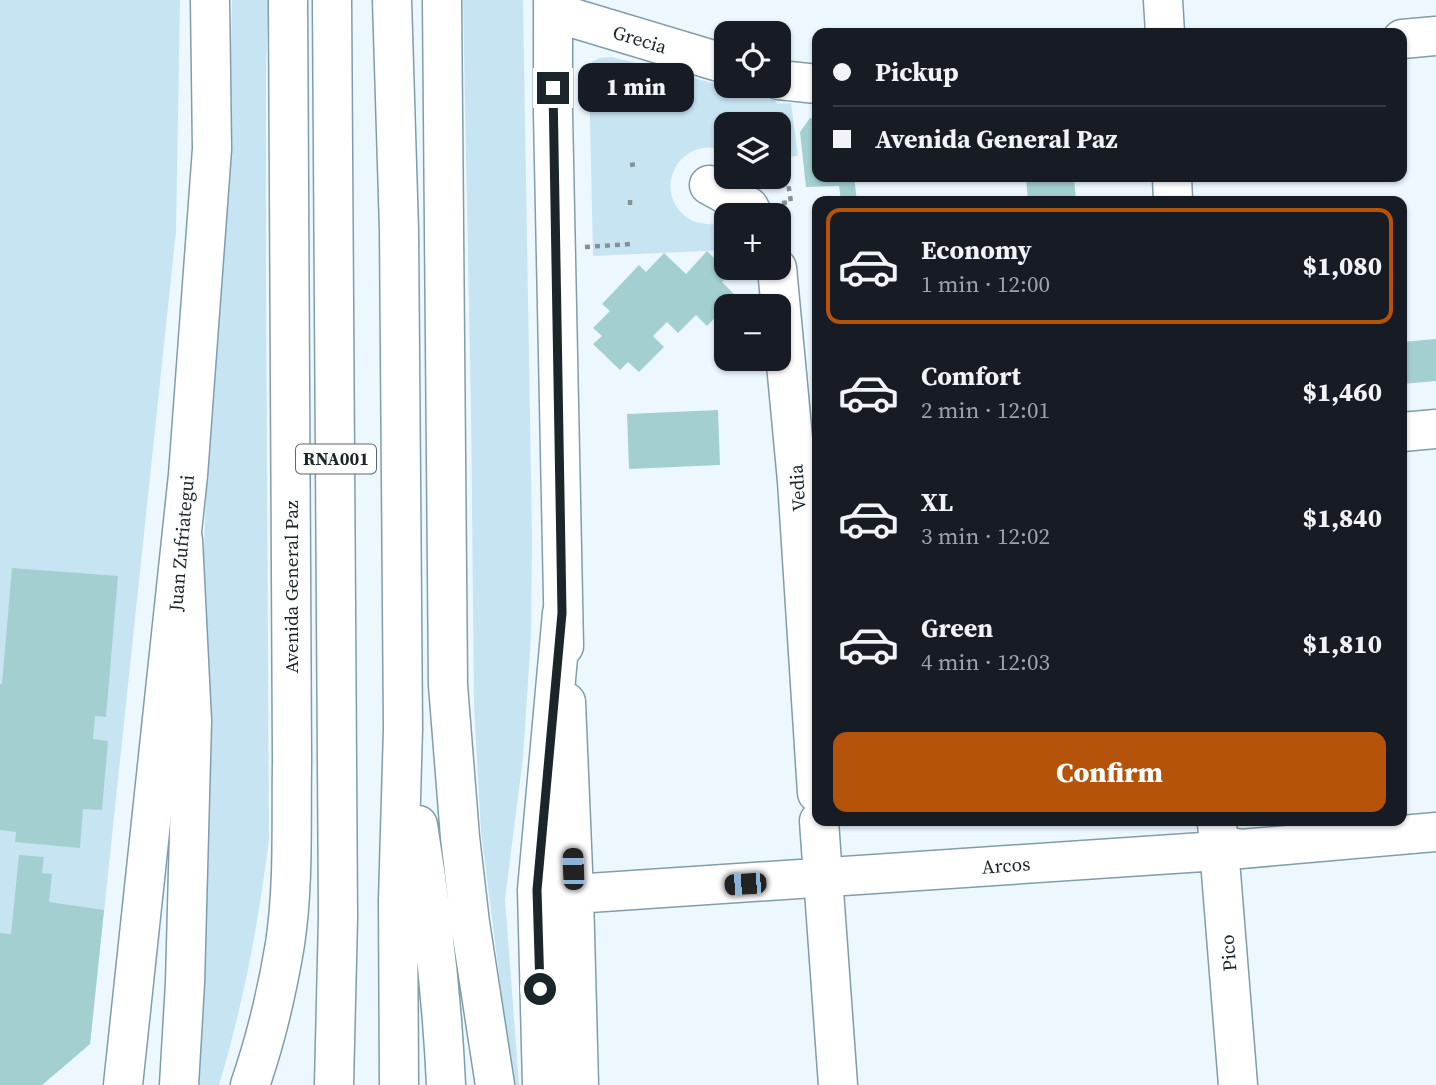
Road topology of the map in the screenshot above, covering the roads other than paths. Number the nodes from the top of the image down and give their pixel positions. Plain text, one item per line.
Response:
1 (210, 0) edge
2 (288, 0) edge
3 (332, 0) edge
4 (392, 0) edge
5 (442, 0) edge
6 (1163, 0) edge
7 (553, 6) edge
8 (1165, 28) edge
9 (1436, 36) edge
10 (1407, 39) edge
11 (714, 61) edge
12 (791, 81) edge
13 (812, 83) edge
14 (709, 185) dead end
15 (742, 203) edge
16 (779, 280) edge
17 (1436, 429) edge
18 (1407, 432) edge
19 (807, 480) edge
20 (183, 540) junction
21 (562, 613) junction
22 (812, 636) edge
23 (403, 729) junction
24 (819, 826) edge
25 (1436, 832) edge
26 (1218, 833) edge
27 (823, 878) junction
28 (574, 894) junction
29 (338, 917) junction
30 (443, 1007) junction
31 (123, 1085) edge
32 (179, 1085) edge
33 (250, 1085) edge
34 (312, 1085) edge
35 (334, 1085) edge
36 (399, 1085) edge
37 (446, 1085) edge
38 (458, 1085) edge
39 (495, 1085) edge
40 (542, 1085) edge
41 (579, 1085) edge
42 (838, 1085) edge
43 (1238, 1085) edge

1 - 20 main road, Juan Zufriategui
2 - 33 main road, Avenida General Paz
3 - 29 main road, RNA001
4 - 23 main road, RNA001
5 - 39 main road
6 - 8 main road
7 - 11 main road, Grecia
7 - 21 main road
9 - 10 main road
12 - 13 main road
14 - 15 main road
16 - 19 main road, Vedia
17 - 18 main road
19 - 22 main road, Vedia
20 - 31 main road, Juan Zufriategui
20 - 32 main road
21 - 28 main road
21 - 40 main road
23 - 30 main road
23 - 36 main road, RNA001
24 - 27 main road
25 - 26 main road, Arcos
26 - 27 main road, Arcos
26 - 43 main road, Pico
27 - 28 main road, Arcos
27 - 42 main road
28 - 41 main road
29 - 34 main road
29 - 35 main road, RNA001
30 - 37 main road
30 - 38 main road

